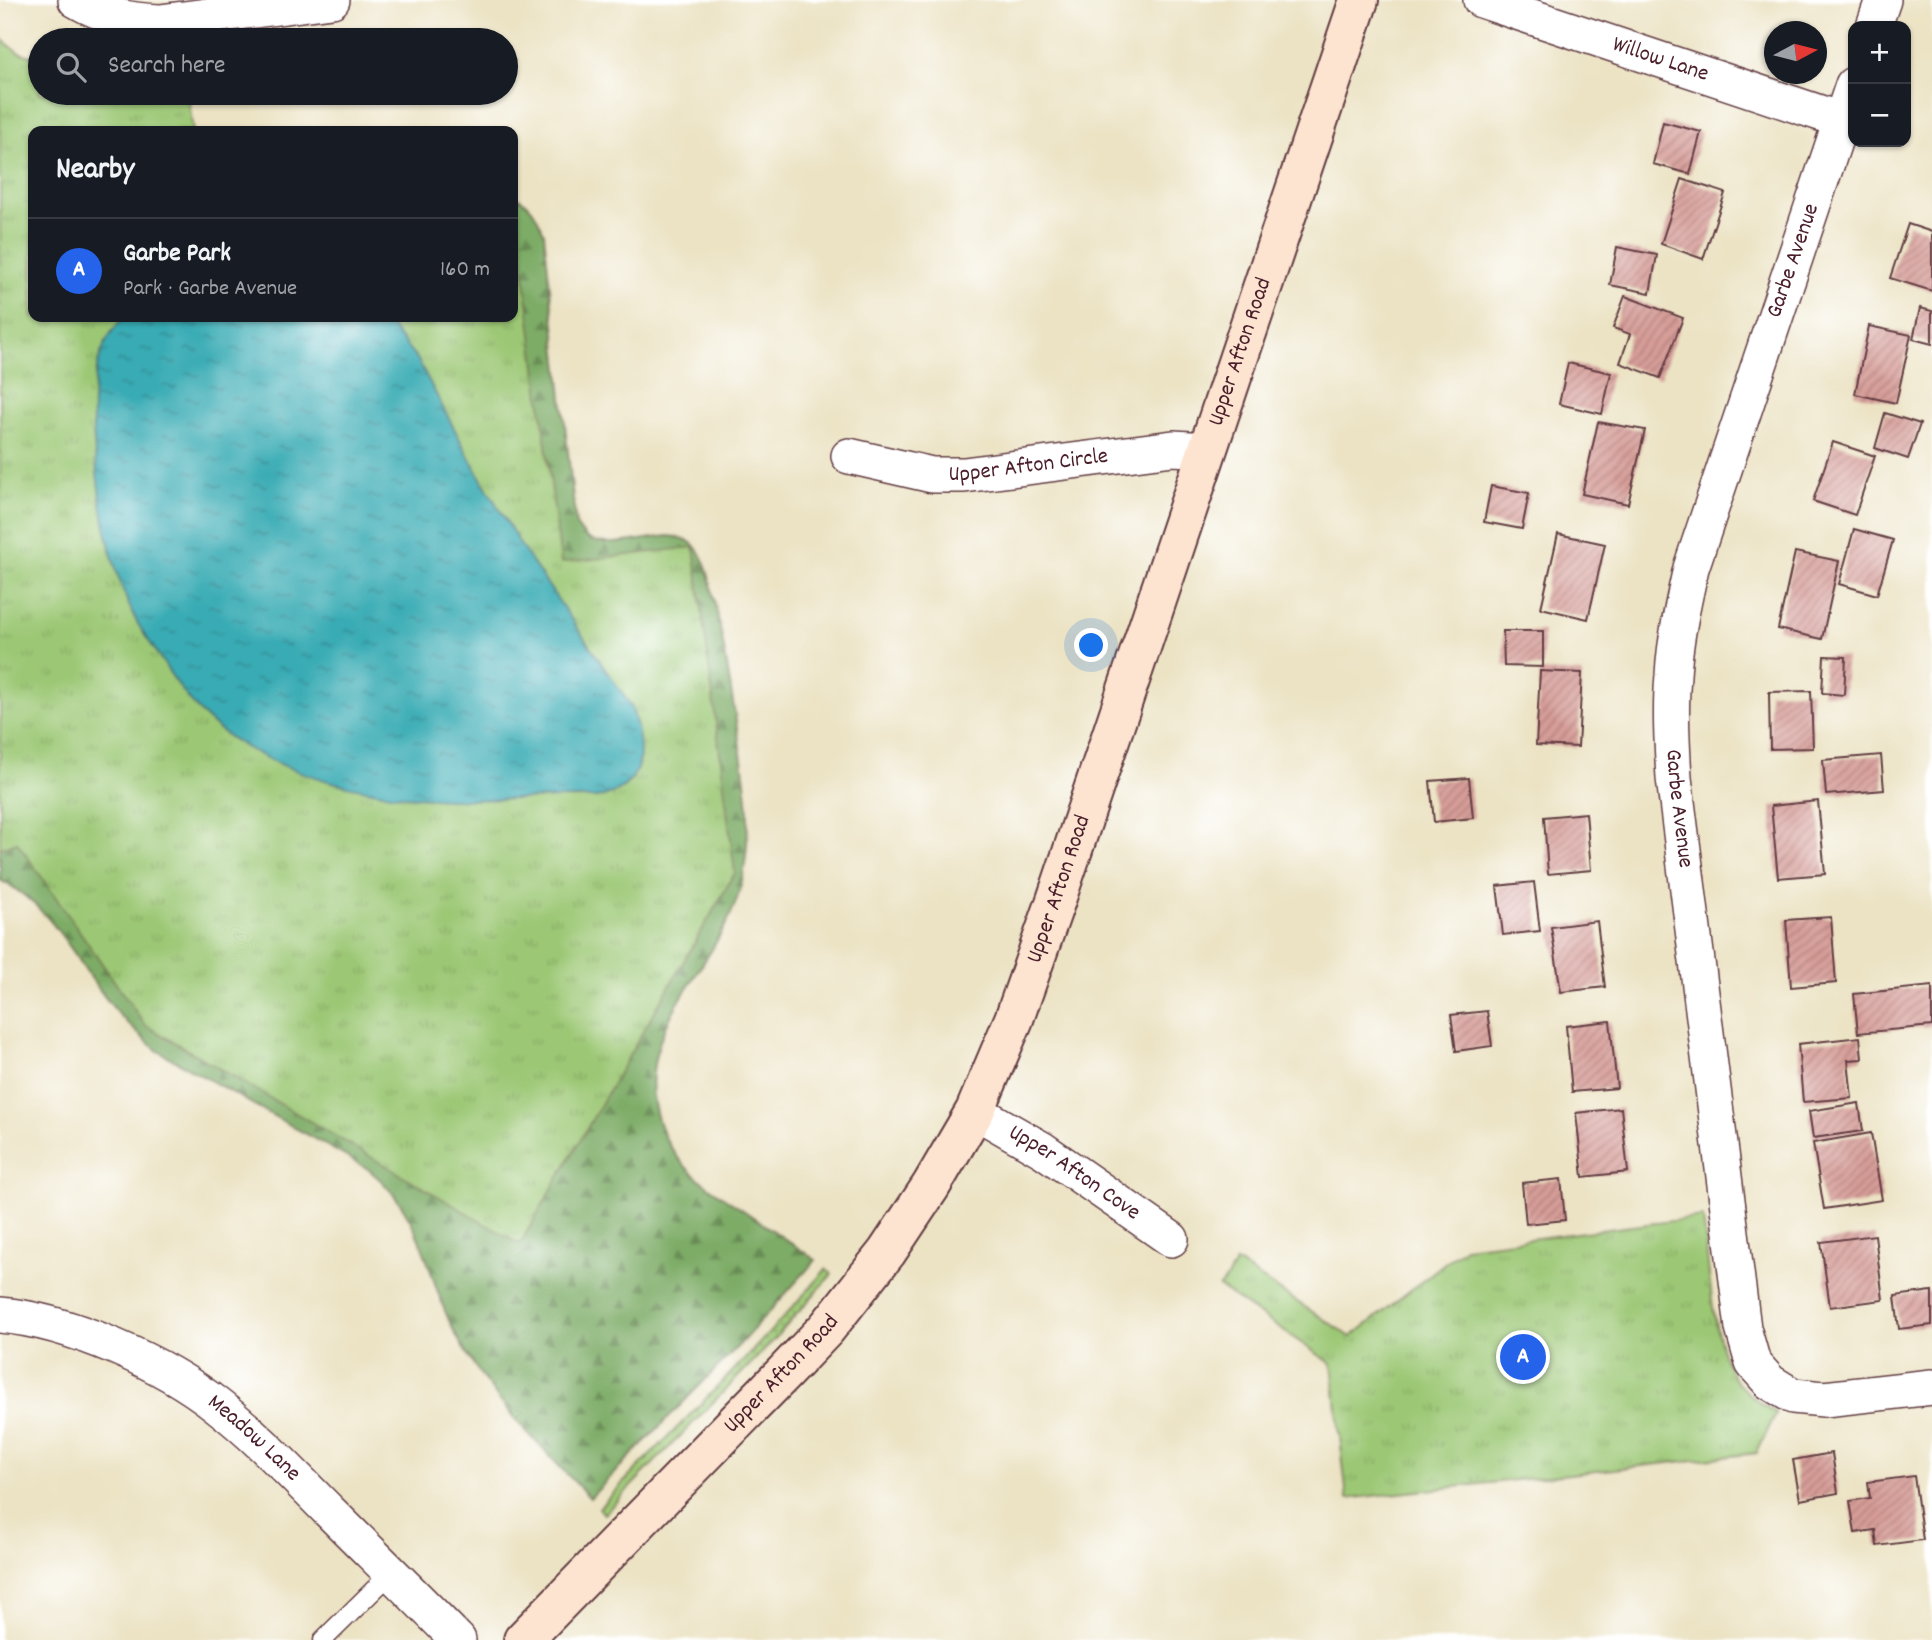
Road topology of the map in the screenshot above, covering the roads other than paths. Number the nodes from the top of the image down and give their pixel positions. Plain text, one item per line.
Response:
1 (76, 0) edge
2 (332, 0) edge
3 (1359, 0) edge
4 (1481, 0) edge
5 (1883, 0) edge
6 (1876, 21) edge
7 (1848, 100) edge
8 (1841, 120) junction
9 (1208, 450) junction
10 (849, 456) dead end
11 (975, 1111) junction
12 (1171, 1239) dead end
13 (0, 1315) edge
14 (1932, 1387) edge
15 (391, 1573) junction
16 (323, 1640) edge
17 (458, 1640) edge
18 (523, 1640) edge

1 - 2 street
3 - 9 street, Upper Afton Road
4 - 8 street, Willow Lane
5 - 6 street
7 - 8 street, Garbe Avenue
8 - 14 street, Garbe Avenue
9 - 10 street, Upper Afton Circle
9 - 11 street, Upper Afton Road
11 - 12 street, Upper Afton Cove
11 - 18 street, Upper Afton Road
13 - 15 street, Meadow Lane
15 - 16 lane
15 - 17 street, Meadow Lane

